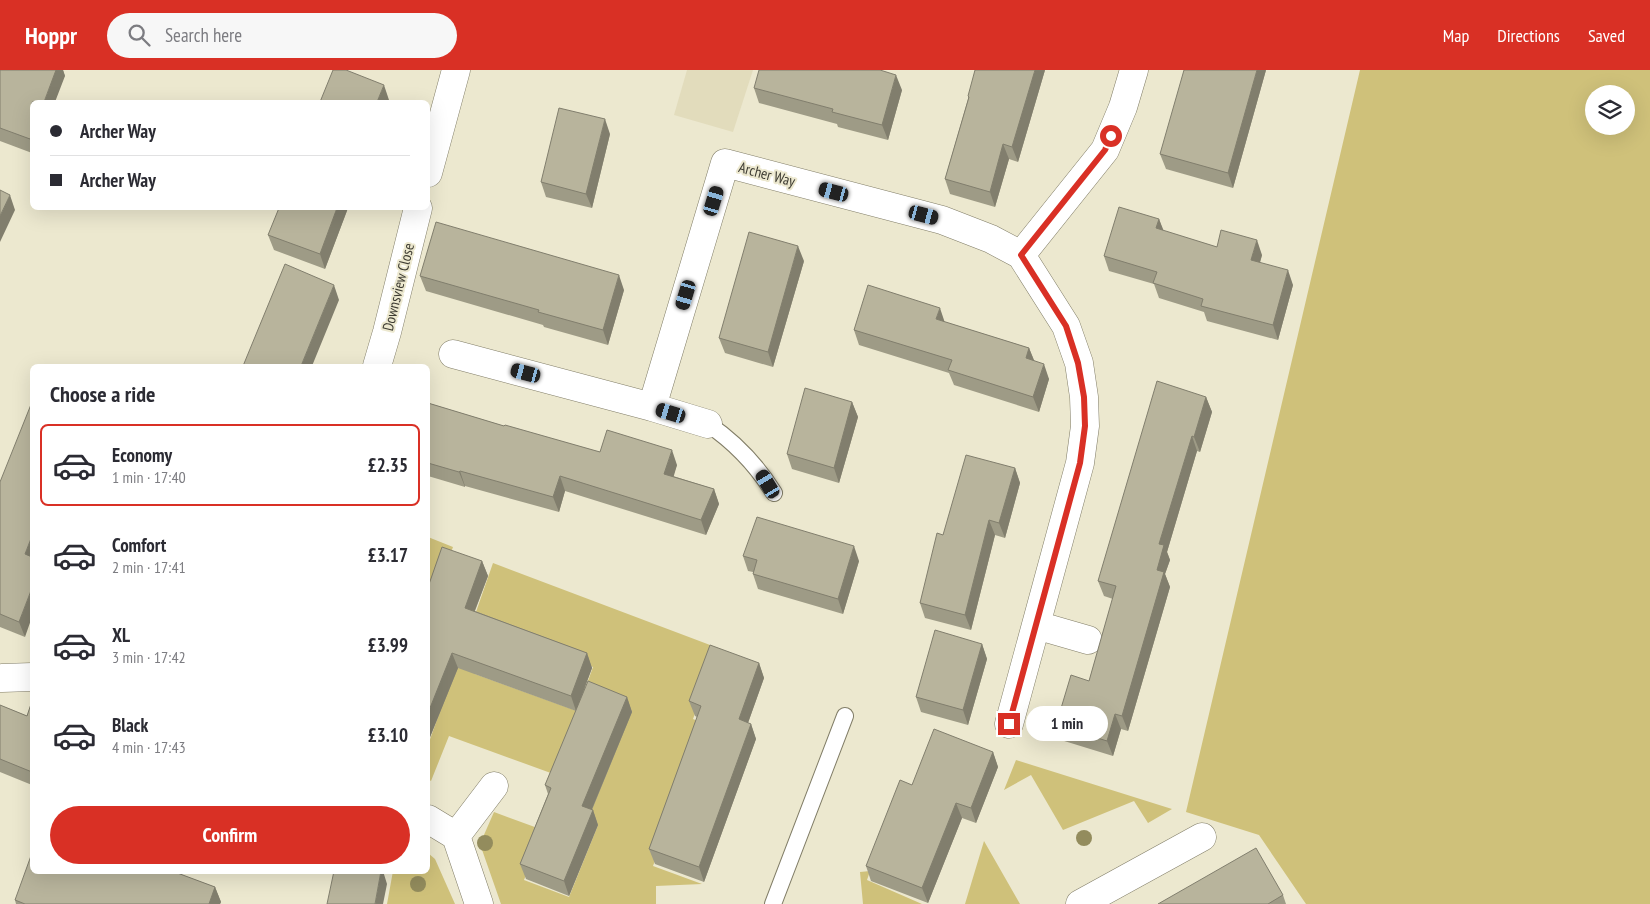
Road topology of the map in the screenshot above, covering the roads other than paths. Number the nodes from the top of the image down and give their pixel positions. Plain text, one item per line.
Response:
1 (456, 70) edge
2 (1134, 70) edge
3 (430, 166) edge
4 (418, 210) edge
5 (1021, 255) junction
6 (453, 354) dead end
7 (378, 364) edge
8 (652, 407) junction
9 (708, 424) joint
10 (774, 493) dead end
11 (1036, 626) junction
12 (1088, 640) dead end
13 (30, 677) edge
14 (2, 678) dead end
15 (845, 716) dead end
16 (1009, 724) dead end
17 (494, 786) dead end
18 (430, 820) edge
19 (456, 836) junction
20 (1202, 837) dead end
21 (479, 904) edge
22 (773, 904) edge
23 (1080, 904) edge

1 - 3 street
2 - 5 street
4 - 7 street, Downsview Close
5 - 8 street, Archer Way
5 - 11 street, Archer Way
6 - 8 street
8 - 9 street
9 - 10 lane
11 - 12 street
11 - 16 street, Archer Way
13 - 14 street
15 - 22 lane
17 - 19 street
18 - 19 street
19 - 21 street
20 - 23 street

